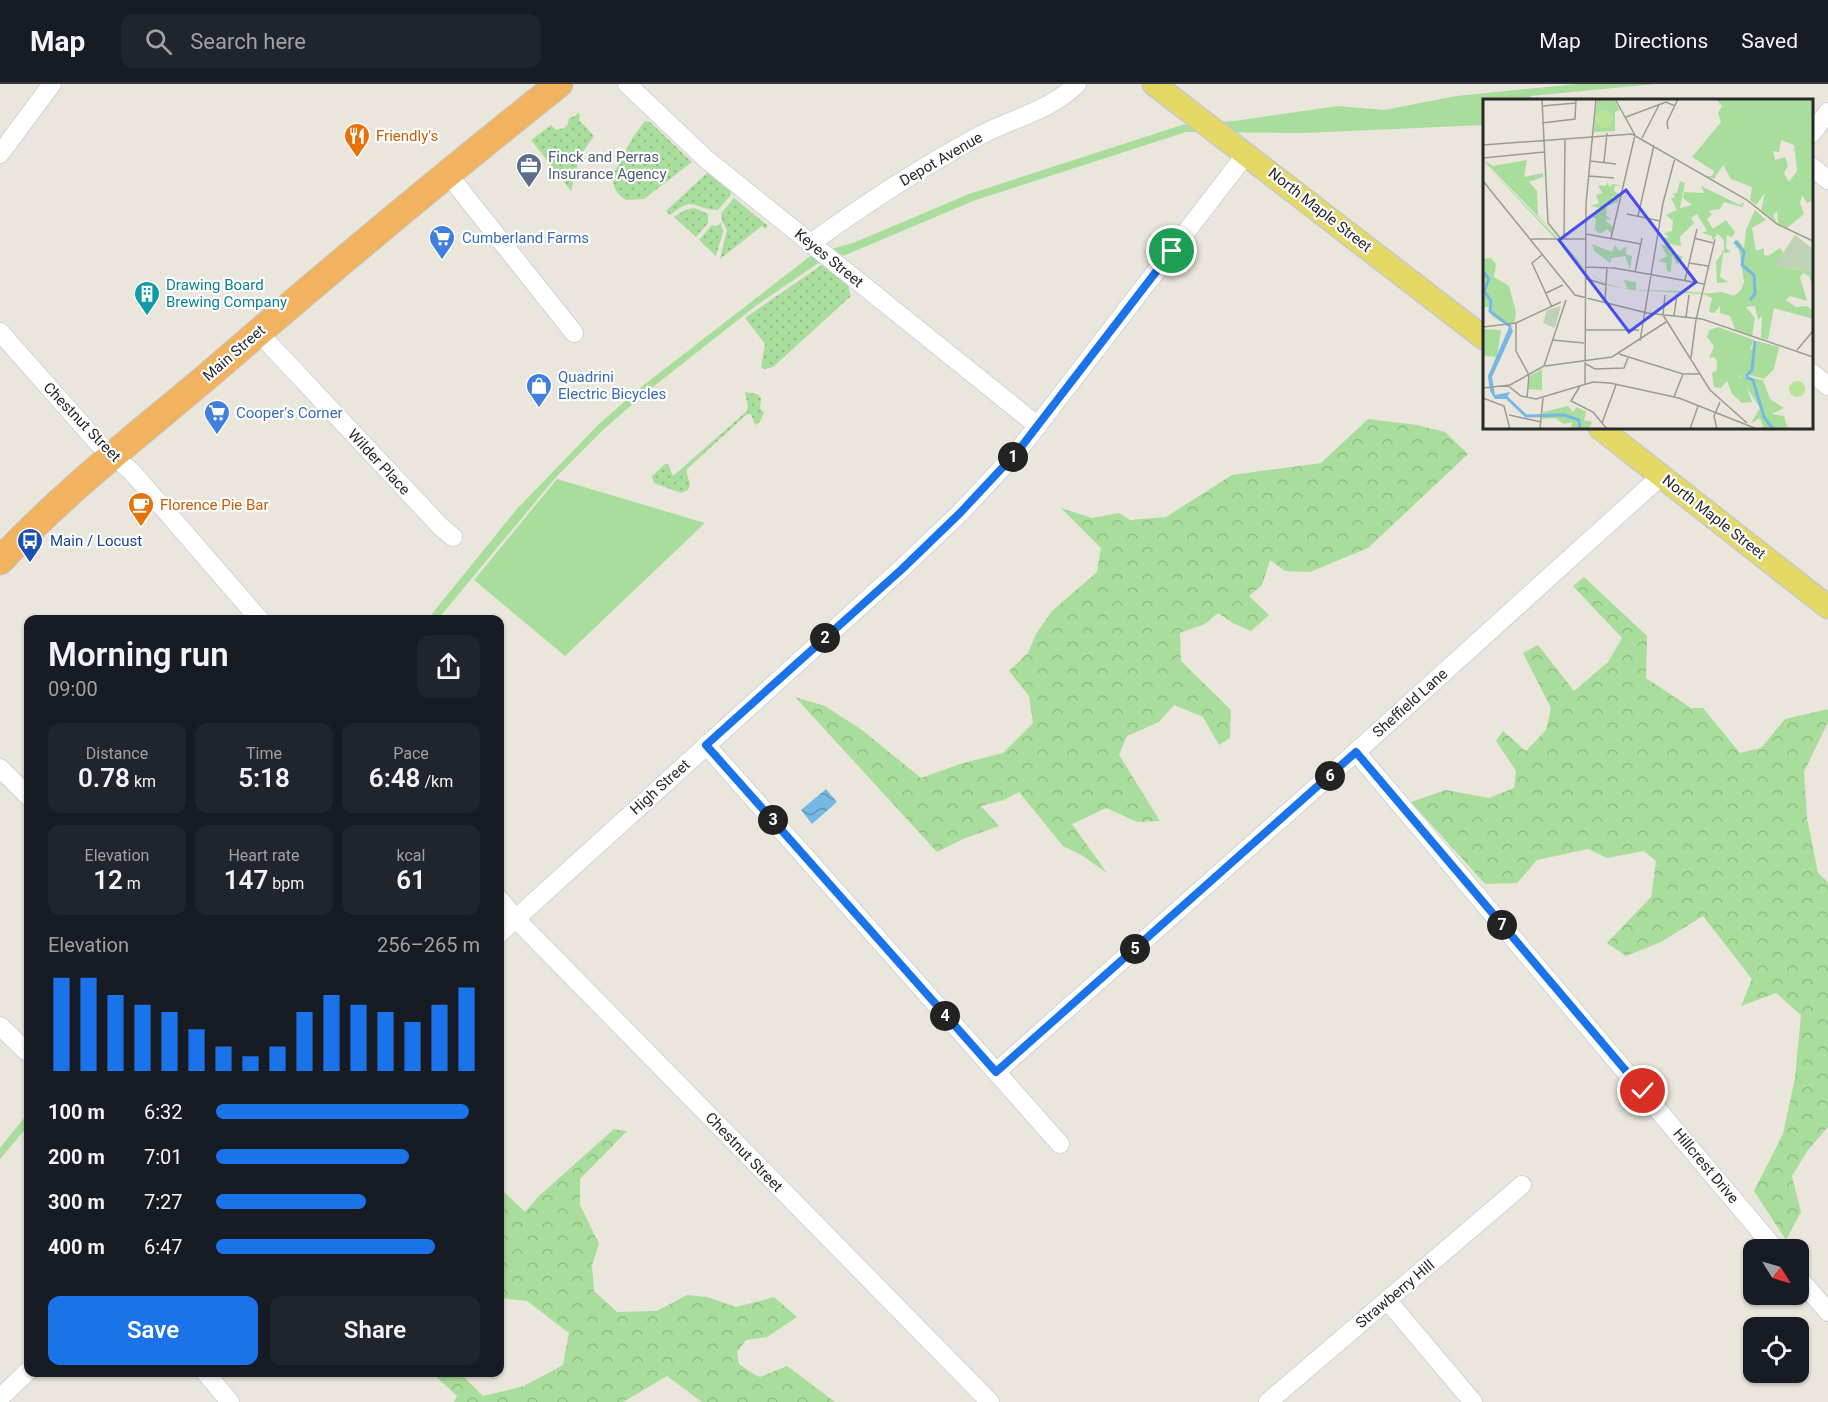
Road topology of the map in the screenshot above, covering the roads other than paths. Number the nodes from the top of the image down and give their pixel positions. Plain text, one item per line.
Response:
1 (52, 84) edge
2 (559, 84) edge
3 (627, 84) edge
4 (1077, 84) edge
5 (1154, 84) edge
6 (0, 154) edge
7 (1246, 154) junction
8 (1813, 167) edge
9 (447, 173) junction
10 (1828, 180) edge
11 (810, 243) junction
12 (0, 332) edge
13 (258, 332) junction
14 (574, 333) dead end
15 (1483, 336) edge
16 (1813, 375) edge
17 (1828, 386) edge
18 (1038, 426) junction
19 (1601, 429) edge
20 (112, 457) junction
21 (1661, 476) junction
22 (453, 537) dead end
23 (0, 561) edge
24 (1828, 607) edge
25 (256, 615) edge
26 (706, 745) junction
27 (1356, 752) junction
28 (0, 768) edge
29 (24, 792) edge
30 (504, 905) edge
31 (515, 918) junction
32 (504, 929) edge
33 (0, 1026) edge
34 (24, 1049) edge
35 (996, 1072) junction
36 (1060, 1144) dead end
37 (1522, 1185) dead end
38 (1767, 1239) edge
39 (1809, 1289) edge
40 (1387, 1300) junction
41 (1828, 1312) edge
42 (24, 1375) edge
43 (209, 1377) edge
44 (0, 1398) edge
45 (230, 1402) edge
46 (990, 1402) edge
47 (1268, 1402) edge
48 (1473, 1402) edge

1 - 6 street
2 - 9 highway, Main Street
3 - 11 street, Keyes Street
4 - 11 street, Depot Avenue
5 - 7 main road, North Maple Street
7 - 15 main road, North Maple Street
7 - 18 street, High Street
8 - 10 street
9 - 13 highway, Main Street
9 - 14 street
11 - 18 street, Keyes Street
12 - 20 street, Chestnut Street
13 - 20 highway, Main Street
13 - 22 street, Wilder Place
16 - 17 street
18 - 26 street, High Street
19 - 21 main road, North Maple Street
20 - 23 highway, Main Street
20 - 25 street, Chestnut Street
21 - 24 main road, North Maple Street
21 - 27 street, Sheffield Lane
26 - 31 street, High Street
26 - 35 street
27 - 35 street, Sheffield Lane
27 - 38 street, Hillcrest Drive
28 - 29 street
30 - 31 street, Chestnut Street
31 - 32 street, High Street
31 - 46 street, Chestnut Street
33 - 34 street
35 - 36 street
37 - 40 street, Strawberry Hill
39 - 41 street
40 - 47 street, Strawberry Hill
40 - 48 street
42 - 44 street
43 - 45 street

